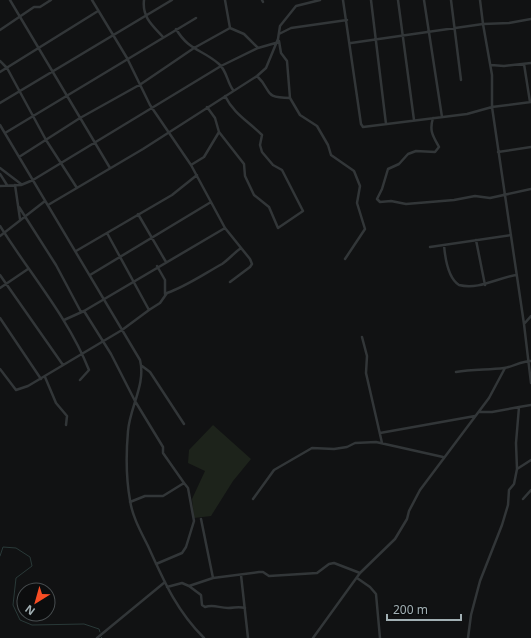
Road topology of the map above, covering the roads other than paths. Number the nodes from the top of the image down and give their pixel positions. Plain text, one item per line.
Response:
1 (10, 0) edge
2 (51, 0) edge
3 (92, 0) edge
4 (144, 0) edge
5 (172, 0) edge
6 (225, 0) edge
7 (320, 0) edge
8 (343, 0) edge
9 (371, 0) edge
10 (398, 0) edge
11 (424, 0) edge
12 (451, 0) edge
13 (480, 0) edge
14 (98, 11) junction
15 (145, 15) junction
16 (20, 16) junction
17 (196, 18) dead end
18 (531, 19) edge
19 (346, 20) junction
20 (482, 24) junction
21 (230, 28) junction
22 (455, 28) junction
23 (176, 29) junction
24 (0, 30) edge
25 (429, 32) junction
26 (279, 34) junction
27 (114, 36) junction
28 (403, 36) junction
29 (163, 37) junction
30 (376, 38) junction
31 (278, 41) junction
32 (350, 42) junction
33 (38, 48) junction
34 (194, 48) junction
35 (258, 48) junction
36 (127, 58) junction
37 (0, 61) edge
38 (531, 63) edge
39 (524, 64) junction
40 (491, 65) junction
41 (221, 66) junction
42 (6, 68) junction
43 (0, 72) edge
44 (52, 73) junction
45 (257, 76) junction
46 (461, 80) dead end
47 (141, 84) junction
48 (233, 90) junction
49 (19, 92) junction
50 (66, 96) junction
51 (225, 96) junction
52 (290, 98) junction
53 (530, 102) edge
54 (0, 103) edge
55 (208, 107) junction
56 (492, 107) junction
57 (153, 108) junction
58 (33, 116) junction
59 (442, 117) junction
60 (80, 118) junction
61 (433, 118) junction
62 (414, 120) junction
63 (386, 124) junction
64 (0, 125) edge
65 (170, 132) junction
66 (219, 132) junction
67 (5, 133) junction
68 (46, 140) junction
69 (94, 144) junction
70 (531, 147) edge
71 (498, 152) junction
72 (19, 157) junction
73 (61, 164) junction
74 (191, 165) junction
75 (0, 168) edge
76 (110, 168) junction
77 (0, 174) edge
78 (197, 175) junction
79 (33, 180) junction
80 (7, 185) junction
81 (15, 185) junction
82 (21, 185) junction
83 (0, 186) edge
84 (77, 188) junction
85 (531, 189) edge
86 (505, 194) junction
87 (45, 201) junction
88 (211, 202) junction
89 (48, 205) junction
90 (19, 207) junction
91 (138, 214) junction
92 (25, 216) junction
93 (20, 220) junction
94 (0, 226) edge
95 (225, 228) junction
96 (4, 233) junction
97 (107, 233) junction
98 (510, 235) junction
99 (0, 236) edge
100 (153, 239) junction
101 (476, 240) junction
102 (444, 245) junction
103 (430, 247) dead end
104 (241, 248) junction
105 (76, 251) junction
106 (120, 258) junction
107 (345, 259) dead end
108 (166, 262) junction
109 (157, 266) junction
110 (28, 269) junction
111 (0, 274) edge
112 (90, 275) junction
113 (516, 275) junction
114 (132, 281) junction
115 (230, 282) dead end
116 (7, 284) junction
117 (485, 285) junction
118 (0, 288) edge
119 (165, 295) junction
120 (104, 298) junction
121 (149, 310) junction
122 (82, 311) junction
123 (531, 316) edge
124 (0, 318) edge
125 (64, 320) junction
126 (524, 324) junction
127 (122, 330) junction
128 (362, 336) dead end
129 (103, 342) junction
130 (83, 354) junction
131 (530, 361) edge
132 (63, 365) junction
133 (142, 366) junction
134 (505, 368) junction
135 (0, 369) edge
136 (456, 372) dead end
137 (45, 377) junction
138 (41, 379) junction
139 (80, 380) dead end
140 (531, 383) edge
141 (135, 401) junction
142 (531, 405) edge
143 (519, 407) junction
144 (478, 412) junction
145 (475, 416) junction
146 (184, 424) dead end
147 (66, 425) dead end
148 (380, 433) junction
149 (382, 444) junction
150 (443, 457) junction
151 (531, 460) edge
152 (517, 470) junction
153 (184, 483) junction
154 (531, 490) edge
155 (523, 499) dead end
156 (253, 500) dead end
157 (130, 502) junction
158 (201, 519) dead end
159 (156, 564) junction
160 (360, 573) junction
161 (241, 574) junction
162 (213, 578) junction
163 (357, 578) junction
164 (165, 582) junction
165 (189, 586) junction
166 (167, 587) junction
167 (245, 608) junction
168 (97, 638) edge
169 (204, 638) edge
170 (248, 638) edge
171 (313, 638) edge
172 (380, 638) edge
173 (468, 638) edge

1 - 16 street
2 - 16 street
3 - 14 street
4 - 15 street
5 - 15 street
6 - 21 street
7 - 26 street
8 - 19 street
9 - 30 street
10 - 28 street
11 - 25 street
12 - 22 street
13 - 20 street
14 - 27 street
14 - 33 street
15 - 27 street
15 - 29 street
16 - 24 street
16 - 33 street
17 - 23 street
18 - 20 street
19 - 26 street
19 - 32 street
20 - 22 street
20 - 40 street
21 - 34 street
21 - 35 street
22 - 25 street
22 - 46 street
23 - 29 street
23 - 34 street
25 - 28 street
25 - 59 street
26 - 31 street
27 - 36 street
27 - 44 street
28 - 30 street
28 - 62 street
29 - 36 street
30 - 32 street
30 - 63 street
31 - 35 street
31 - 45 street
31 - 52 street
32 - 63 street
33 - 42 street
33 - 44 street
34 - 41 street
34 - 47 street
35 - 41 street
36 - 47 street
36 - 50 street
37 - 42 street
38 - 39 street
39 - 40 street
39 - 53 street
40 - 56 street
41 - 48 street
41 - 57 street
42 - 43 street
42 - 49 street
44 - 49 street
44 - 50 street
45 - 48 street
45 - 52 street
47 - 57 street
47 - 60 street
48 - 51 street
49 - 54 street
49 - 58 street
50 - 58 street
50 - 60 street
51 - 55 street
51 - 66 street
52 - 107 street
53 - 56 street
55 - 65 street
55 - 66 street
56 - 59 street
56 - 71 street
57 - 65 street
57 - 69 street
58 - 67 street
58 - 68 street
59 - 61 street
60 - 68 street
60 - 69 street
61 - 62 street
61 - 86 street
62 - 63 street
64 - 67 street
65 - 74 street
65 - 76 street
66 - 74 street
67 - 72 street
68 - 72 street
68 - 73 street
69 - 73 street
69 - 76 street
70 - 71 street
71 - 86 street
72 - 79 street
73 - 79 street
73 - 84 street
74 - 78 street
75 - 82 street
76 - 84 street
77 - 80 street
78 - 88 street
78 - 91 street
79 - 82 street
79 - 87 street
80 - 81 street
80 - 83 street
81 - 82 street
81 - 90 street
84 - 89 street
85 - 86 street
86 - 98 street
87 - 89 street
87 - 92 street
88 - 95 street
88 - 100 street
89 - 105 street
90 - 92 street
90 - 93 street
91 - 97 street
91 - 100 street
92 - 93 street
92 - 122 street
93 - 96 street
94 - 96 street
95 - 104 street
95 - 108 street
96 - 99 street
96 - 110 street
97 - 105 street
97 - 106 street
98 - 101 street
98 - 113 street
100 - 106 street
100 - 108 street
101 - 102 street
101 - 117 street
102 - 103 street
102 - 117 street
104 - 115 street
104 - 119 street
105 - 112 street
106 - 112 street
106 - 114 street
108 - 109 street
109 - 114 street
109 - 119 street
110 - 116 street
110 - 125 street
111 - 116 street
112 - 120 street
113 - 117 street
113 - 126 street
114 - 120 street
114 - 121 street
116 - 118 street
116 - 132 street
119 - 121 street
120 - 122 street
120 - 127 street
121 - 127 street
122 - 125 street
122 - 129 street
123 - 126 street
124 - 138 street
125 - 130 street
126 - 131 street
127 - 129 street
127 - 133 street
128 - 148 street
129 - 130 street
129 - 141 street
130 - 132 street
130 - 139 street
131 - 134 street
131 - 140 street
132 - 137 street
133 - 141 street
133 - 146 street
134 - 136 street
134 - 144 street
135 - 138 street
137 - 138 street
137 - 147 street
141 - 153 street
141 - 157 street
142 - 143 street
143 - 144 street
143 - 152 street
144 - 145 street
145 - 148 street
145 - 150 street
148 - 149 street
149 - 150 street
149 - 156 street
150 - 160 street
151 - 152 street
152 - 173 street
153 - 157 street
153 - 159 street
154 - 155 street
157 - 159 street
158 - 162 street
159 - 164 street
160 - 161 street
160 - 163 street
161 - 162 street
161 - 167 street
162 - 165 street
163 - 171 street
163 - 172 street
164 - 166 street
164 - 168 street
165 - 166 street
165 - 167 street
166 - 169 street
167 - 170 street

